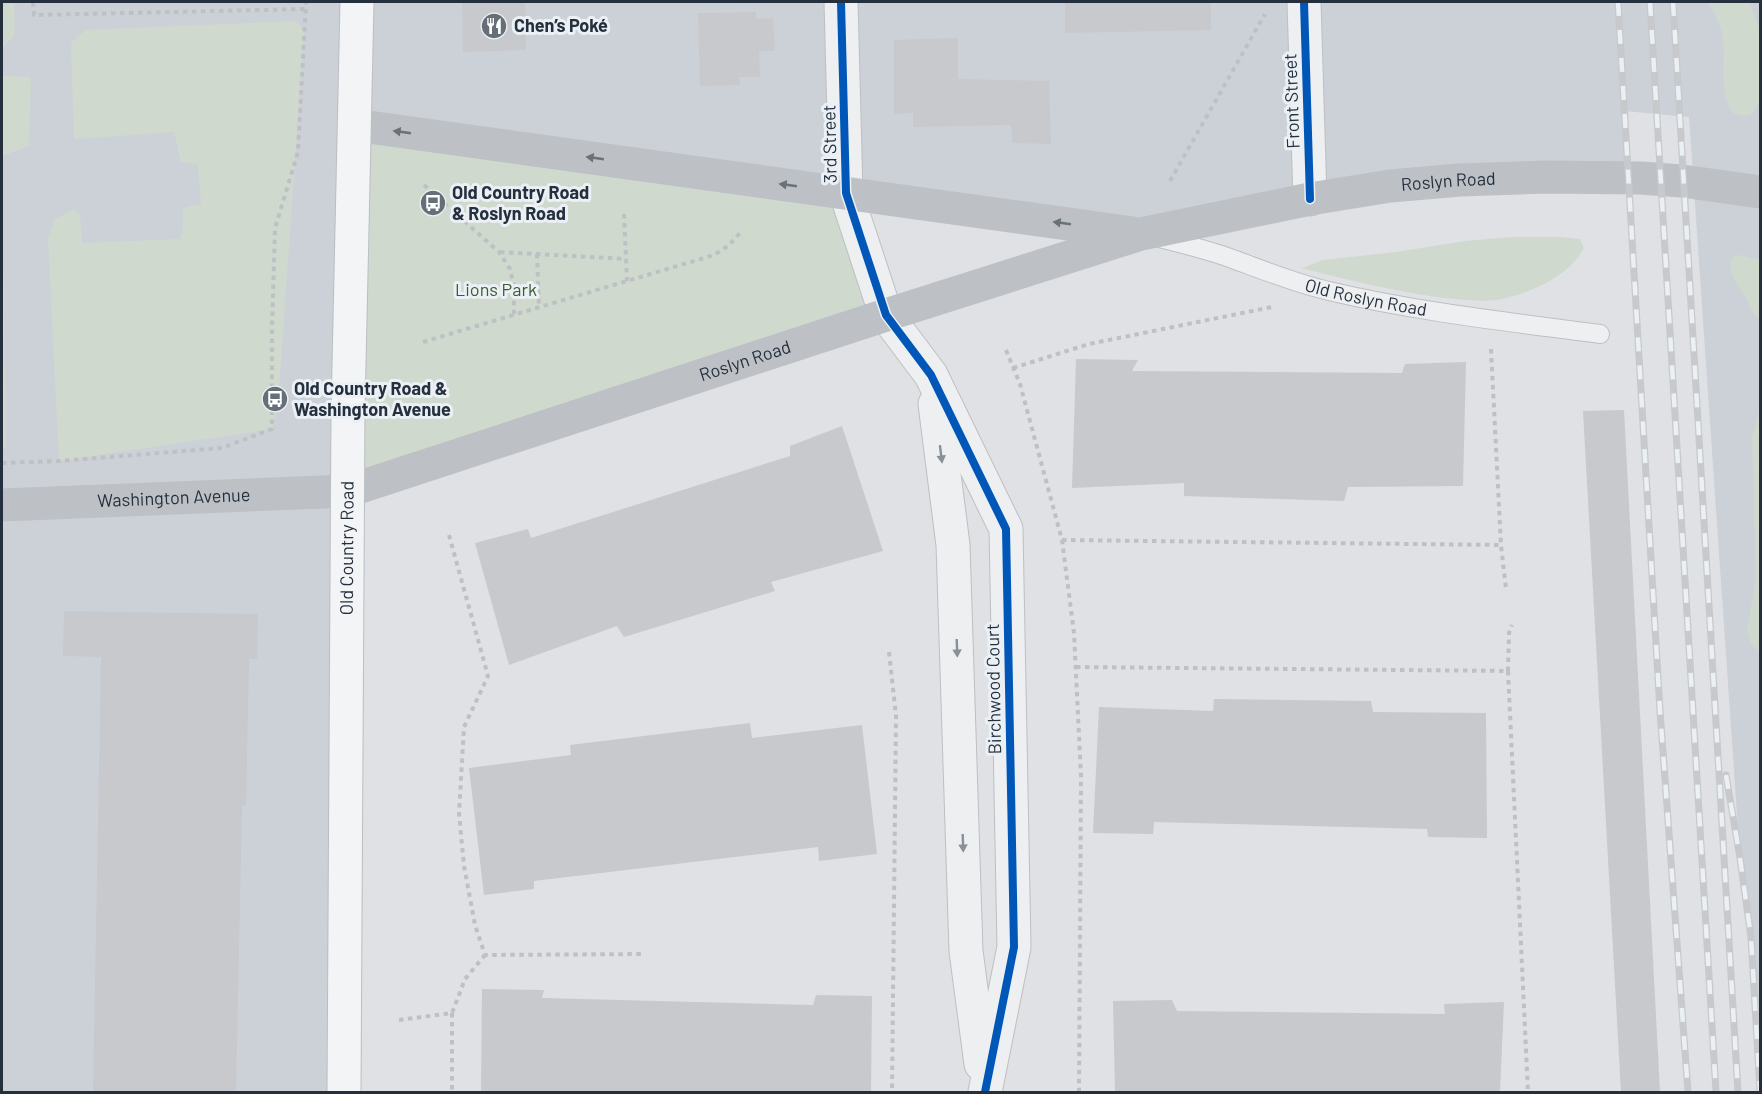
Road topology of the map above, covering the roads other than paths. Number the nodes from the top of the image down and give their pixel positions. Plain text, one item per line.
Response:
1 (357, 2) edge
2 (841, 2) edge
3 (1304, 2) edge
4 (354, 125) junction
5 (1761, 192) edge
6 (846, 193) junction
7 (1310, 199) junction
8 (1141, 234) junction
9 (886, 315) junction
10 (1600, 334) dead end
11 (931, 375) junction
12 (348, 491) junction
13 (2, 505) edge
14 (344, 1092) edge
15 (985, 1092) edge

1 - 4 main road, Old Country Road
2 - 6 street, 3rd Street
3 - 7 street, Front Street
6 -> 4 main road, Roslyn Road
4 - 12 main road, Old Country Road
5 - 7 main road, Roslyn Road
8 -> 6 main road, Roslyn Road
6 - 9 street, 3rd Street
7 - 8 main road, Roslyn Road
8 - 9 main road, Roslyn Road
8 - 10 lane, Old Roslyn Road
9 - 11 street, Birchwood Court
9 - 12 main road, Roslyn Road
11 -> 15 street, Birchwood Court
11 - 15 street, Birchwood Court
12 - 13 main road, Washington Avenue
12 - 14 main road, Old Country Road

